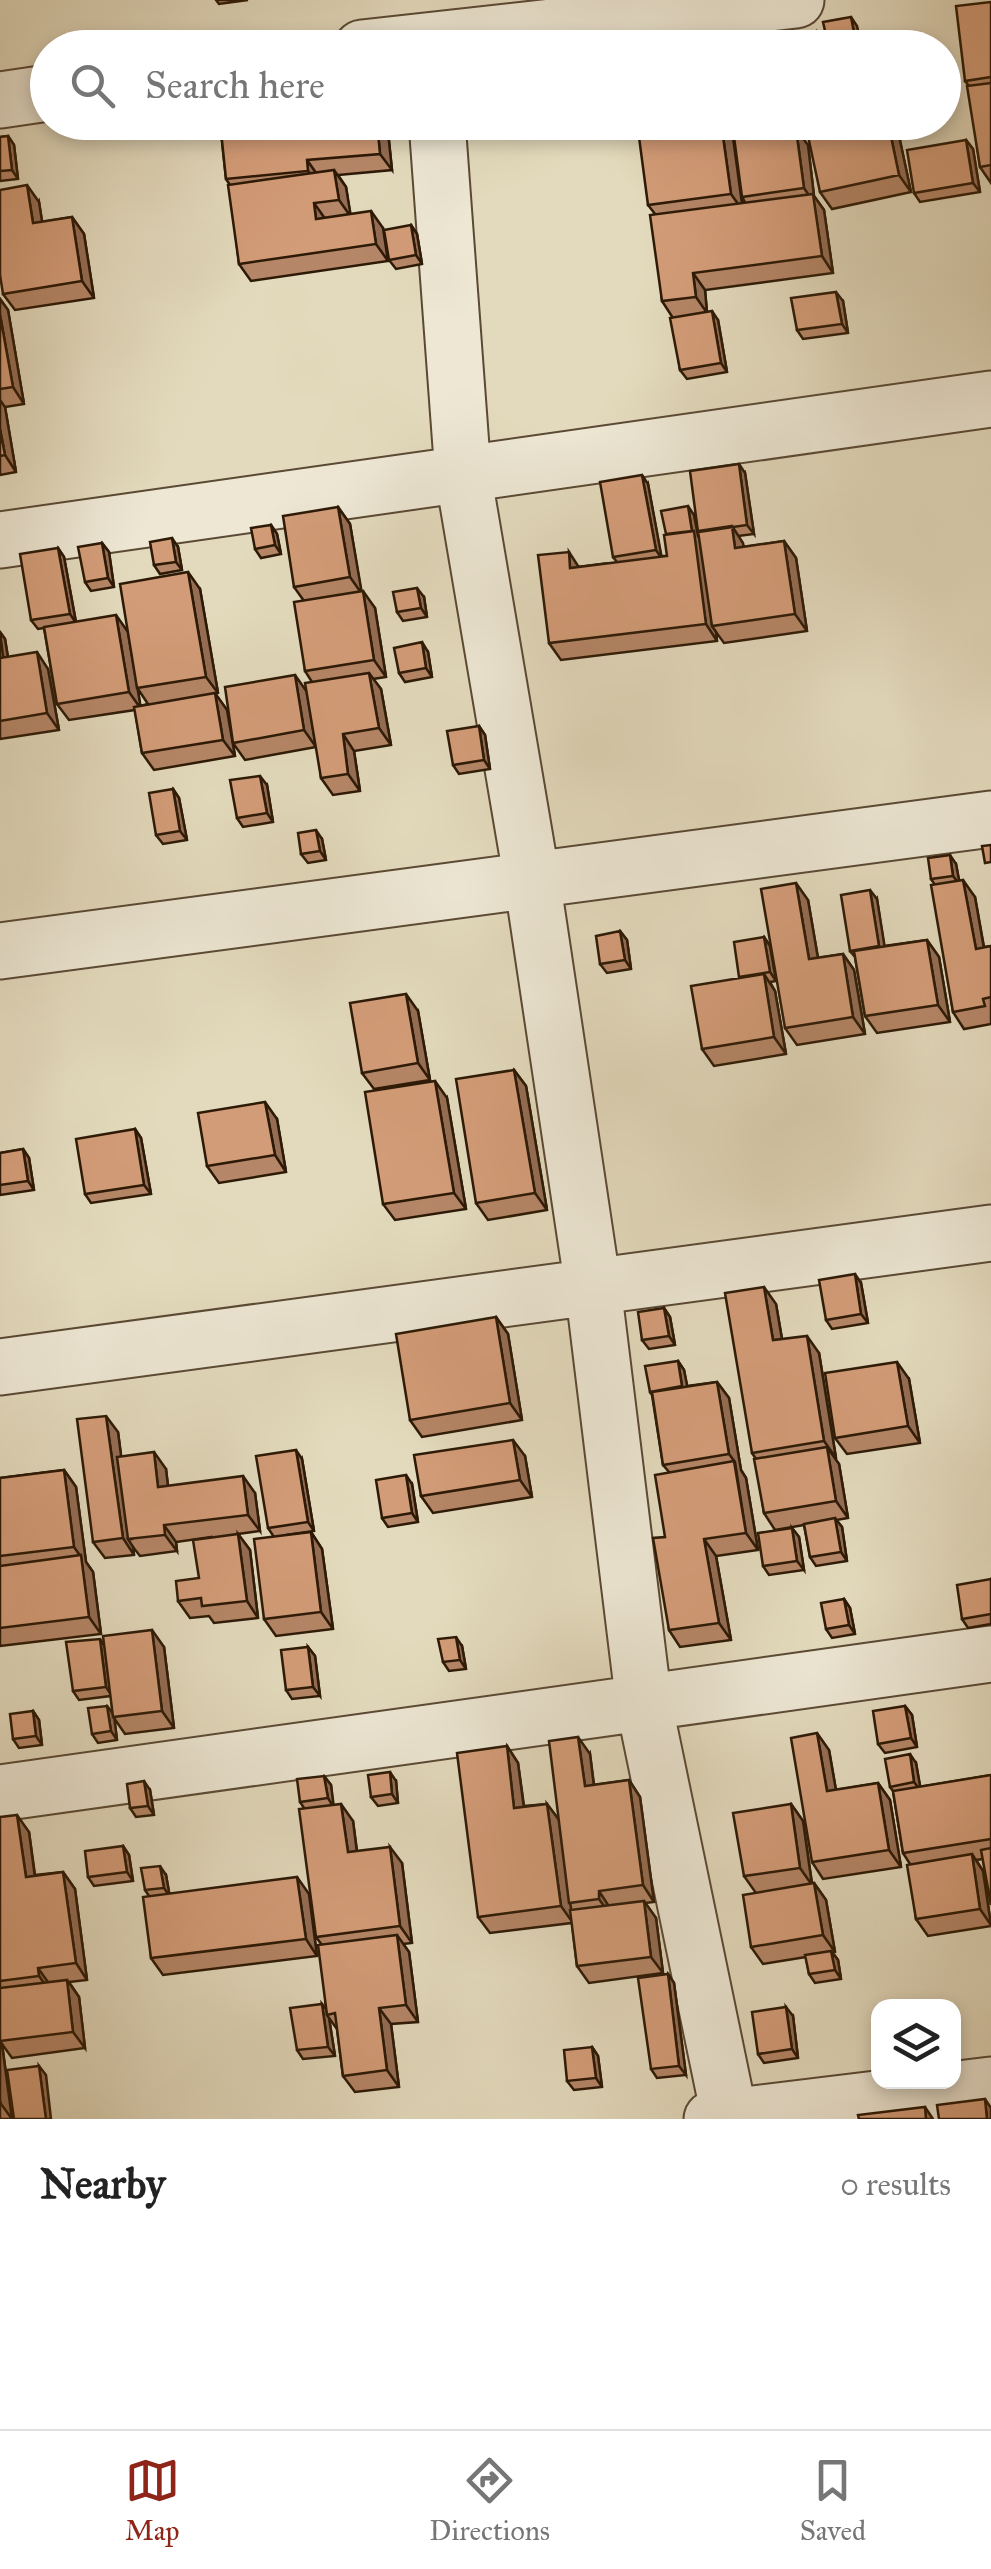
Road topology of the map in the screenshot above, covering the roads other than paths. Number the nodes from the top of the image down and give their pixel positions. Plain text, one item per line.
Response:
1 (796, 0) edge
2 (429, 28) edge
3 (30, 96) edge
4 (0, 100) edge
5 (439, 140) edge
6 (991, 399) edge
7 (464, 474) junction
8 (0, 540) edge
9 (991, 819) edge
10 (532, 880) junction
11 (0, 951) edge
12 (991, 1233) edge
13 (592, 1287) junction
14 (0, 1367) edge
15 (991, 1654) edge
16 (644, 1704) junction
17 (0, 1792) edge
18 (991, 2086) edge
19 (724, 2118) edge

1 - 2 street
3 - 4 street
5 - 7 street
6 - 7 street
7 - 8 street
7 - 10 street
9 - 10 street
10 - 11 street
10 - 13 street
12 - 13 street
13 - 14 street
13 - 16 street
15 - 16 street
16 - 17 street
16 - 19 street
18 - 19 street

